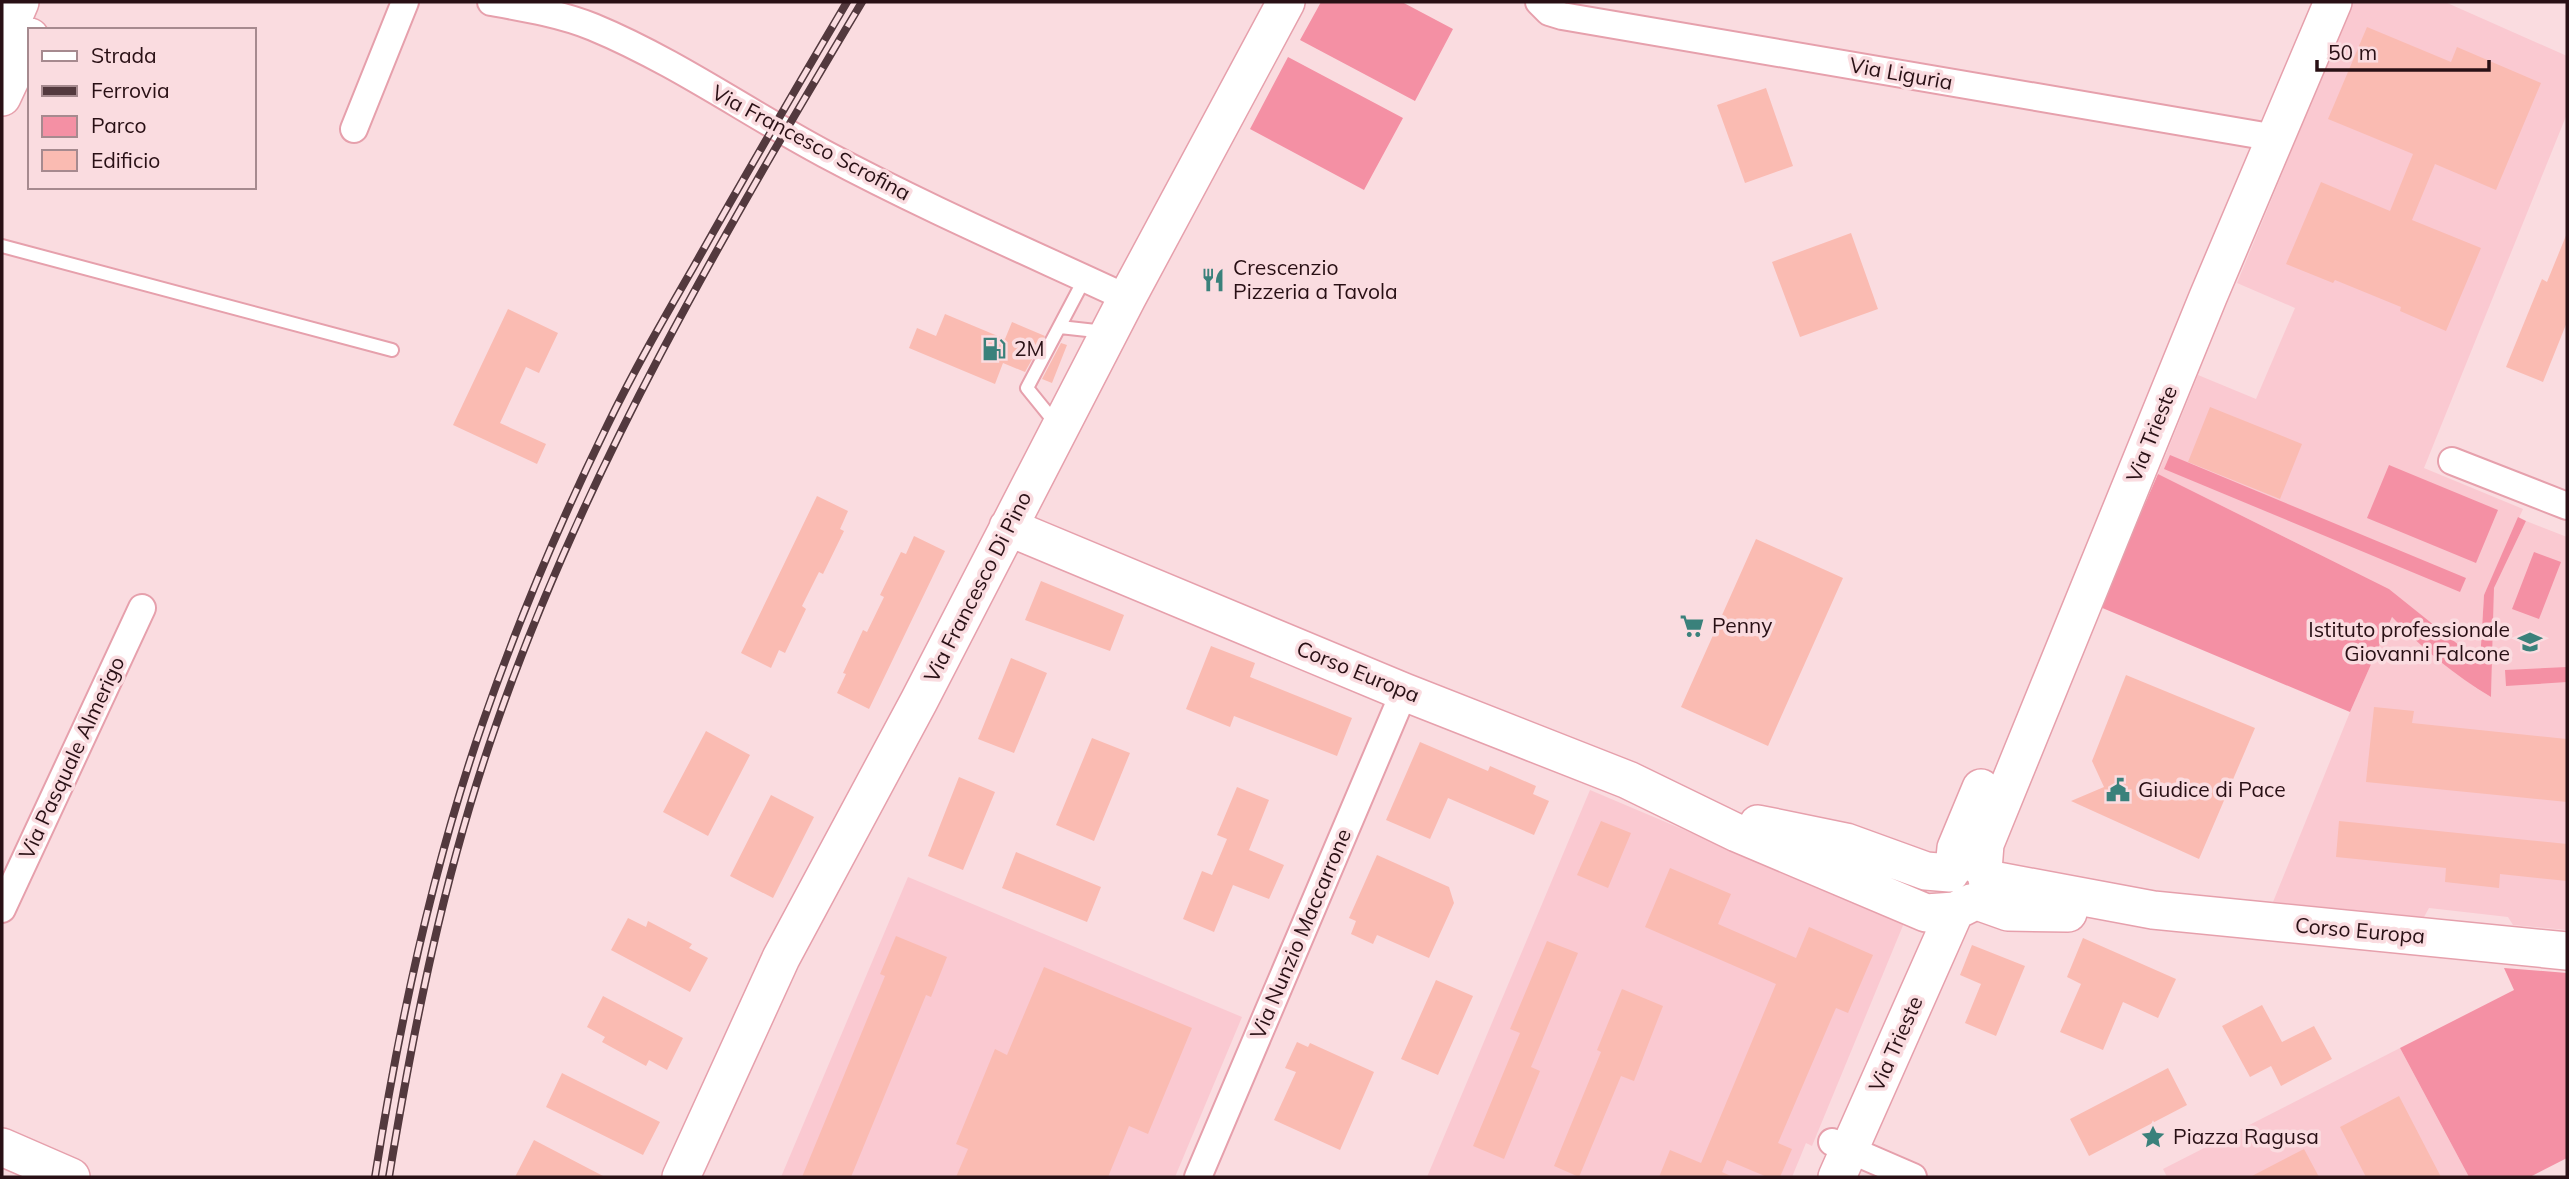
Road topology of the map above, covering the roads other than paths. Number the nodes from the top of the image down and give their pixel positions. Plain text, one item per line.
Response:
1 (20, 2) edge
2 (46, 2) edge
3 (405, 2) edge
4 (491, 2) edge
5 (1286, 2) edge
6 (2308, 2) edge
7 (2333, 2) edge
8 (1544, 7) edge
9 (34, 28) edge
10 (28, 41) edge
11 (2, 44) edge
12 (2, 97) edge
13 (354, 129) dead end
14 (2264, 136) junction
15 (2, 246) edge
16 (1085, 278) junction
17 (1127, 298) junction
18 (1059, 327) junction
19 (1109, 332) junction
20 (392, 350) dead end
21 (1059, 428) junction
22 (2452, 461) dead end
23 (2567, 506) edge
24 (1008, 527) junction
25 (142, 608) dead end
26 (1404, 692) junction
27 (1666, 797) junction
28 (1890, 858) junction
29 (1963, 890) junction
30 (1880, 893) junction
31 (2, 909) edge
32 (2567, 951) edge
33 (2, 1147) edge
34 (1839, 1156) edge
35 (71, 1177) edge
36 (681, 1177) edge
37 (1198, 1177) edge
38 (1817, 1177) edge
39 (1913, 1177) edge

1 - 11 street
2 - 9 street
3 - 13 street
4 - 16 street, Via Francesco Scrofina
5 - 17 street, Via Francesco Di Pino
6 - 14 street, Via Trieste
7 - 14 street, Via Trieste
8 - 14 street, Via Liguria
10 - 12 street
14 - 29 street, Via Trieste
15 - 20 lane
16 - 17 street, Via Francesco Scrofina
16 - 18 lane
17 - 19 street, Via Francesco Di Pino
18 - 19 lane
18 - 21 lane
19 - 21 street, Via Francesco Di Pino
21 - 24 street, Via Francesco Di Pino
22 - 23 street
24 - 26 street, Corso Europa
24 - 36 street, Via Francesco Di Pino
25 - 31 street, Via Pasquale Almerigo
26 - 27 street, Corso Europa
26 - 37 street, Via Nunzio Maccarrone
27 - 28 street
27 - 30 street
28 - 29 street
28 - 30 street
29 - 30 street
29 - 32 street, Corso Europa
29 - 34 street, Via Trieste
33 - 35 street
34 - 38 street, Via Trieste
34 - 39 street

